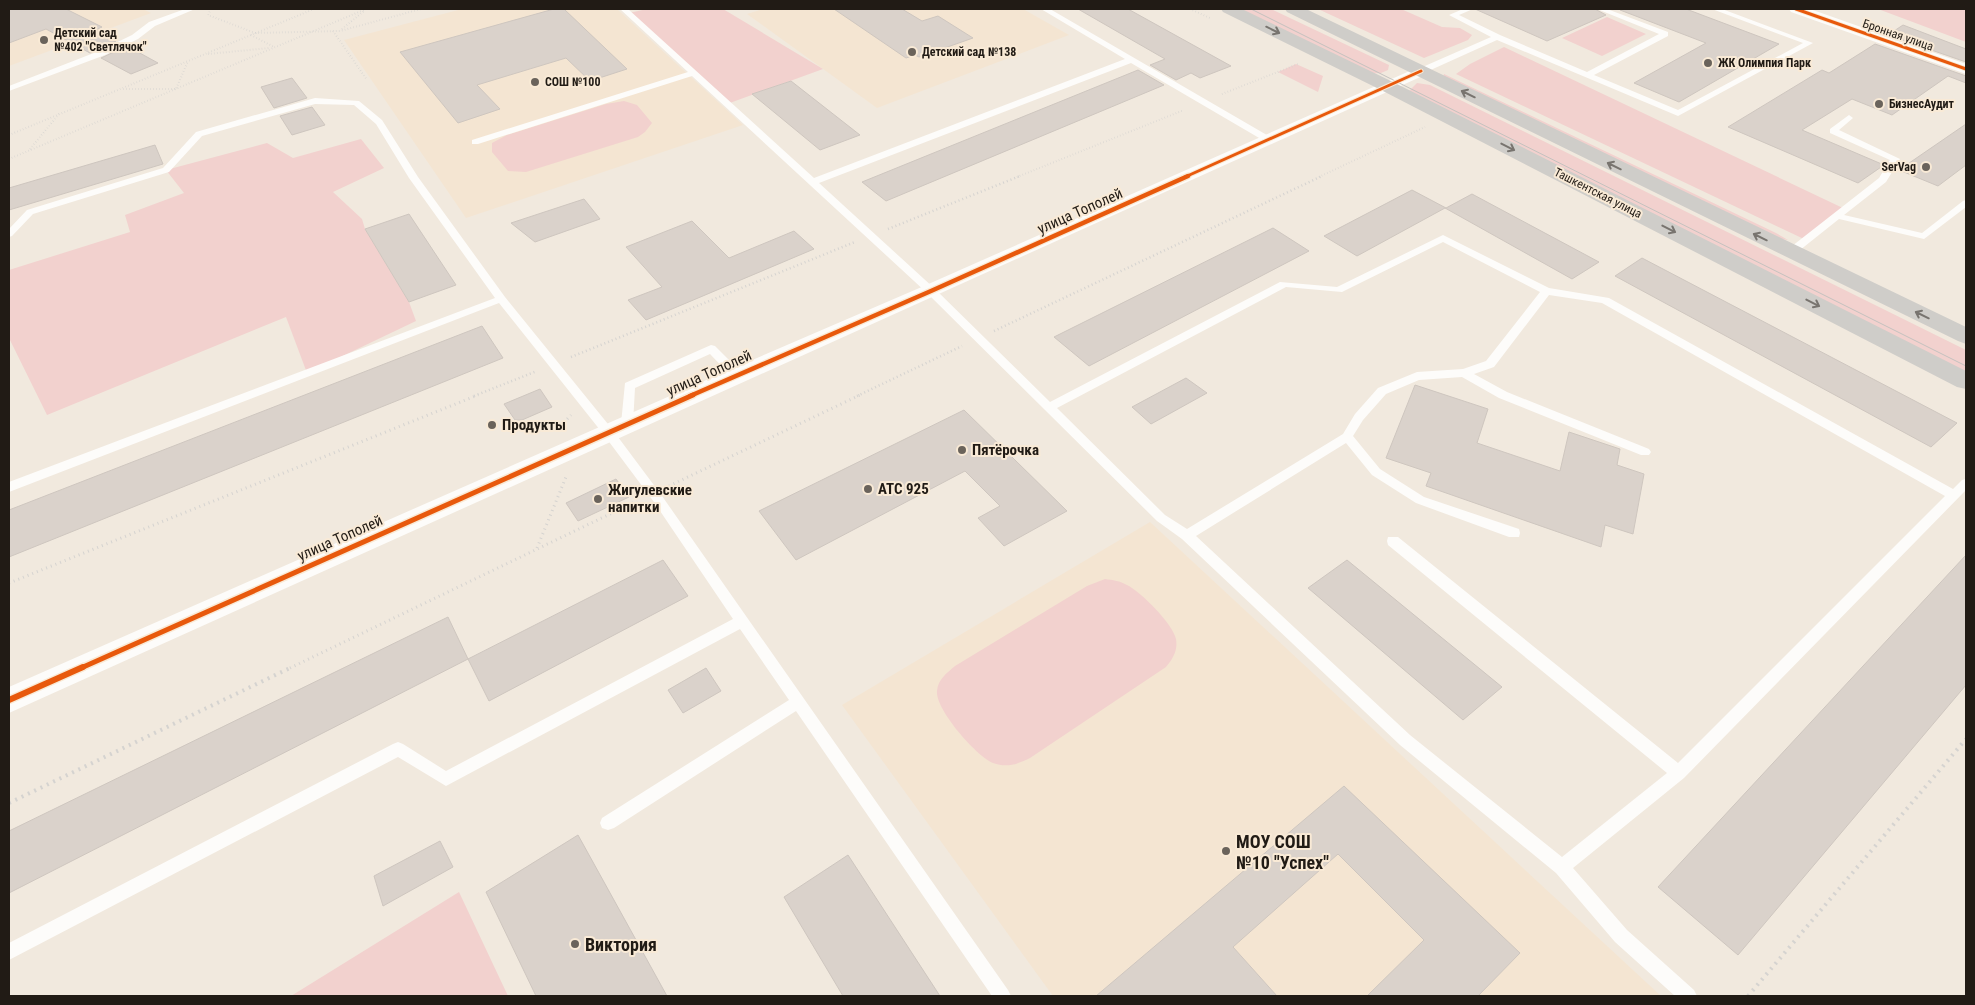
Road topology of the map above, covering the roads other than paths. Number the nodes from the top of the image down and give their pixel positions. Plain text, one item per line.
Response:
1 (190, 9) edge
2 (624, 9) edge
3 (1045, 9) edge
4 (1229, 9) edge
5 (1293, 9) edge
6 (1469, 9) edge
7 (1601, 9) edge
8 (1716, 9) edge
9 (1796, 9) edge
10 (1498, 37) junction
11 (1131, 60) junction
12 (1966, 69) edge
13 (1421, 71) junction
14 (694, 73) junction
15 (1588, 75) junction
16 (1387, 86) junction
17 (9, 89) edge
18 (1849, 118) dead end
19 (1269, 140) junction
20 (476, 142) dead end
21 (812, 182) junction
22 (1966, 203) edge
23 (1836, 216) junction
24 (9, 234) edge
25 (1791, 252) junction
26 (932, 291) junction
27 (1546, 292) junction
28 (501, 299) junction
29 (1966, 336) edge
30 (1464, 373) junction
31 (736, 375) junction
32 (1966, 381) edge
33 (1050, 407) junction
34 (617, 428) junction
35 (1347, 437) junction
36 (1645, 452) dead end
37 (1966, 483) edge
38 (9, 487) edge
39 (1954, 495) junction
40 (1514, 533) dead end
41 (1187, 535) junction
42 (1393, 541) dead end
43 (742, 621) junction
44 (9, 700) edge
45 (798, 702) junction
46 (1679, 773) junction
47 (608, 823) dead end
48 (1562, 867) junction
49 (9, 952) edge
50 (1002, 996) edge
51 (1688, 996) edge

1 - 17 lane
2 - 14 lane
3 - 11 lane
4 -> 16 main road, Ташкентская улица
5 - 13 main road
6 - 10 lane
7 - 15 lane
8 - 15 lane
9 - 12 street, Бронная улица
10 - 13 lane
10 - 15 lane
11 - 19 lane
11 - 21 lane
13 - 16 street, улица Тополей
25 -> 13 main road
14 - 20 lane
14 - 21 lane
16 - 19 street, улица Тополей
16 -> 32 main road, Ташкентская улица
18 - 23 lane
19 - 26 street, улица Тополей
21 - 26 lane
22 - 23 lane
23 - 25 lane
24 - 28 lane
29 -> 25 main road
26 - 31 street, улица Тополей
26 - 33 lane
27 - 30 lane
27 - 33 lane
27 - 39 lane
28 - 34 lane
28 - 38 lane
30 - 35 lane
30 - 36 lane
31 - 34 street, улица Тополей
31 - 34 lane
33 - 41 lane
34 - 43 lane
34 - 44 street, улица Тополей
35 - 40 lane
35 - 41 lane
37 - 39 lane
39 - 46 lane
41 - 48 lane
42 - 46 lane
43 - 45 lane
43 - 49 lane
45 - 47 lane
45 - 50 lane
46 - 48 lane
48 - 51 lane

